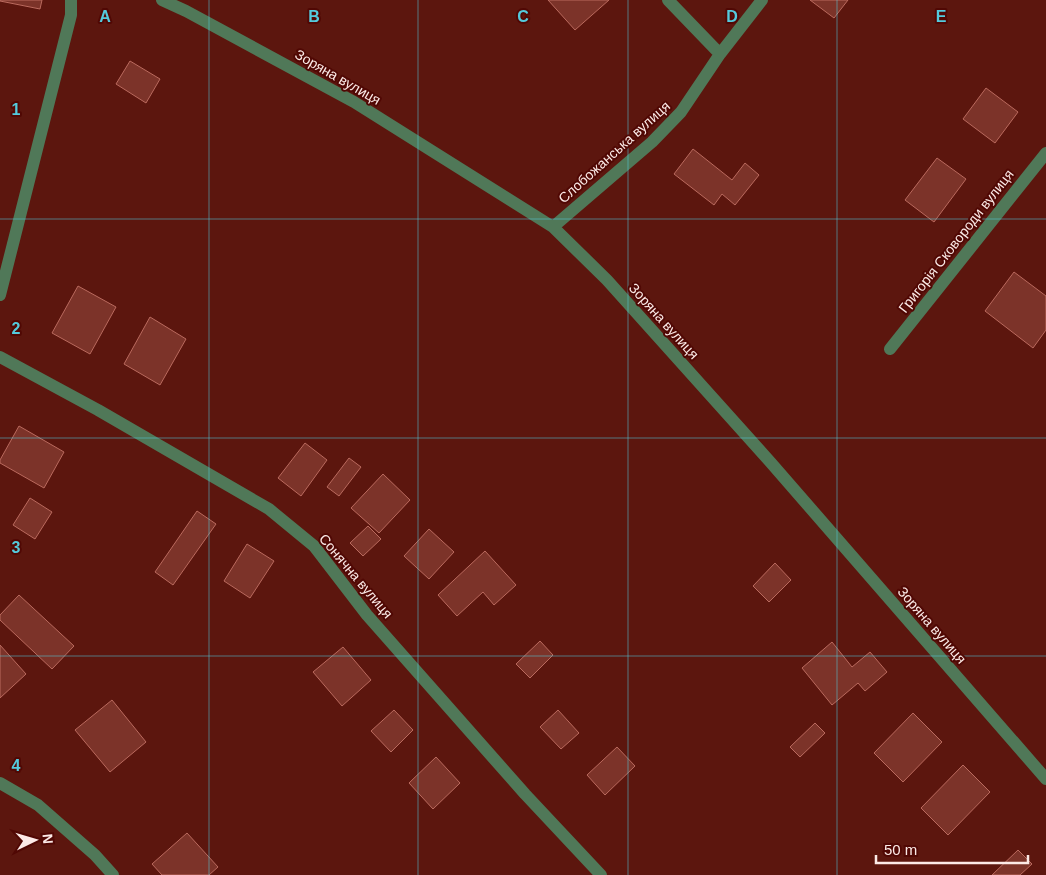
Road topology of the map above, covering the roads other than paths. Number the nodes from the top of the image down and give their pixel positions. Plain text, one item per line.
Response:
1 (71, 0) edge
2 (162, 0) edge
3 (668, 0) edge
4 (762, 0) edge
5 (720, 54) junction
6 (1046, 152) edge
7 (553, 227) junction
8 (0, 295) edge
9 (890, 349) dead end
10 (0, 357) edge
11 (1046, 780) edge
12 (0, 783) edge
13 (113, 875) edge
14 (601, 875) edge

1 - 8 street
2 - 7 street, Зоряна вулиця
3 - 5 street
4 - 5 street, Слобожанська вулиця
5 - 7 street, Слобожанська вулиця
6 - 9 street, Григорія Сковороди вулиця
7 - 11 street, Зоряна вулиця
10 - 14 street, Сонячна вулиця
12 - 13 street

